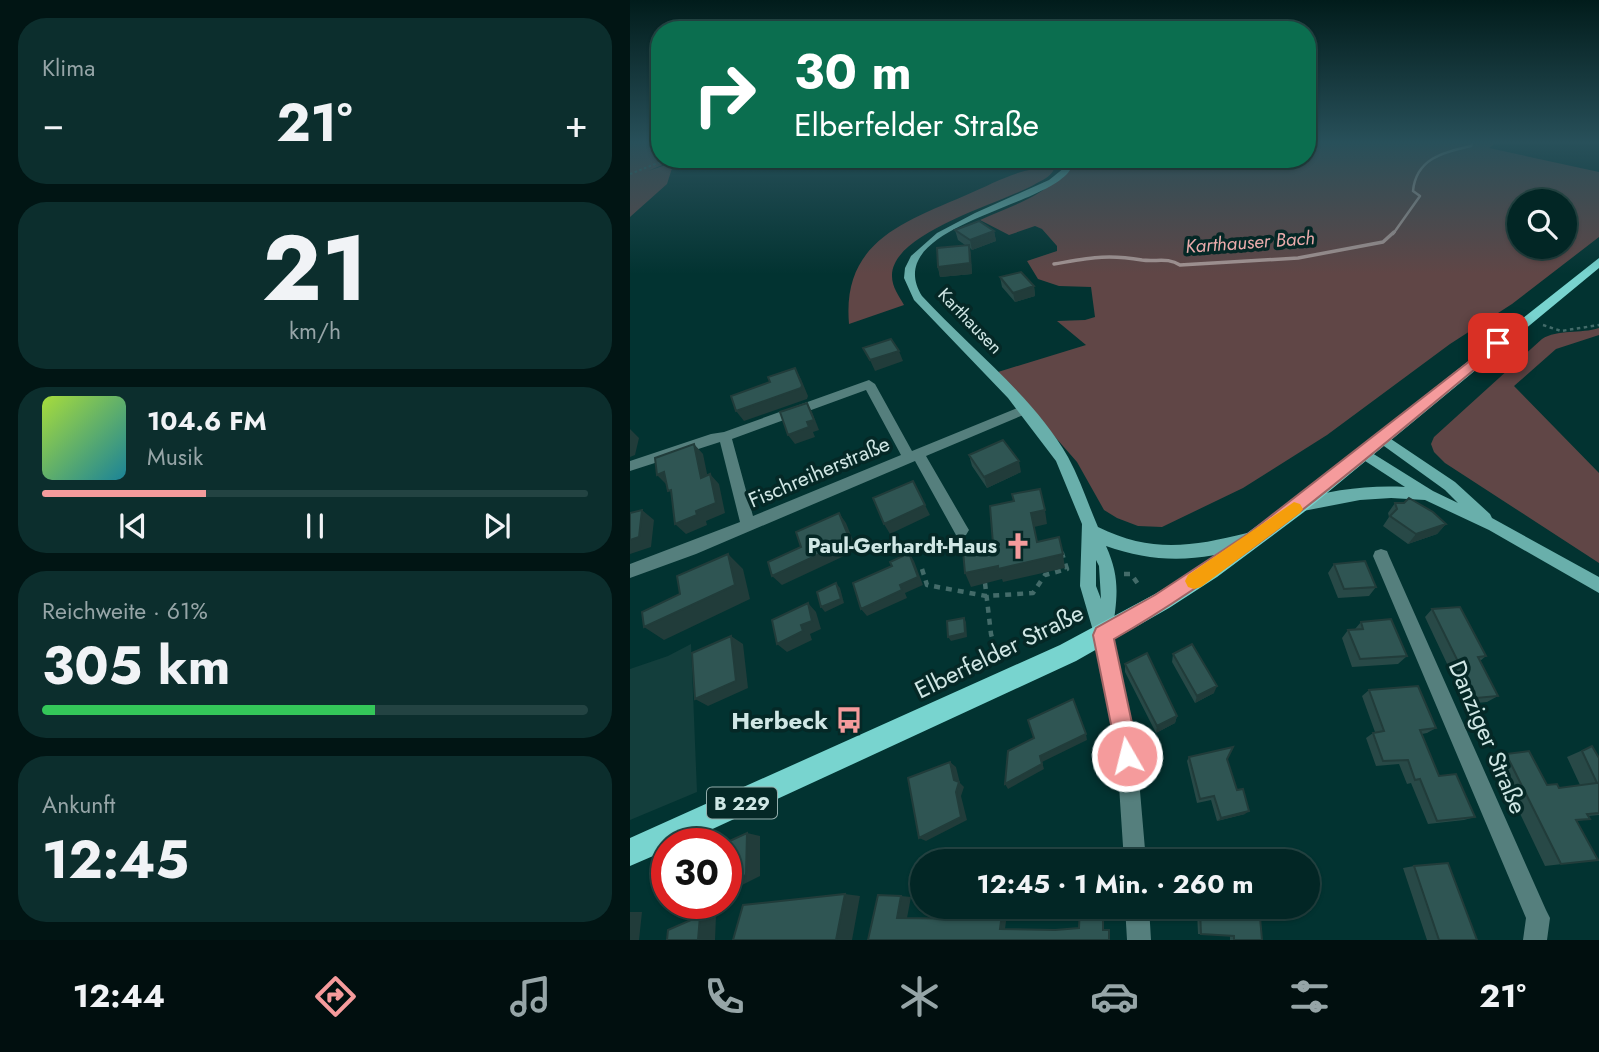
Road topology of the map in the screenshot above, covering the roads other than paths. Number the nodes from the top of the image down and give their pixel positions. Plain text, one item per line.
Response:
1 (1041, 187) edge
2 (1599, 262) edge
3 (1024, 410) junction
4 (725, 437) junction
5 (1382, 438) junction
6 (1364, 453) junction
7 (914, 456) junction
8 (630, 466) edge
9 (1428, 495) junction
10 (1297, 507) junction
11 (748, 525) junction
12 (1494, 526) junction
13 (1091, 528) junction
14 (961, 530) dead end
15 (1256, 538) junction
16 (1381, 556) dead end
17 (630, 571) edge
18 (1599, 586) edge
19 (1103, 635) junction
20 (1134, 849) edge
21 (630, 852) edge
22 (1138, 919) edge
23 (1139, 940) edge
24 (1535, 940) edge

1 - 3 main road, Karthausen
2 - 5 main road, B 229
3 - 7 street, Fischreiherstraße
3 - 13 main road, Karthausen
4 - 7 street
4 - 8 street
4 - 11 street
5 - 6 main road, B 229
5 - 12 main road
6 - 9 main road
6 - 10 main road, Elberfelder Straße / B 229
7 - 11 street, Fischreiherstraße
7 - 14 street
9 - 10 main road
9 - 12 main road
10 - 15 main road, Elberfelder Straße / B 229
11 - 17 street, Fischreiherstraße
12 - 18 main road
13 - 15 main road
13 - 19 main road, Karthausen
15 - 19 main road, Elberfelder Straße / B 229
16 - 24 street, Danziger Straße
19 - 20 street
19 - 21 main road, Elberfelder Straße / B 229
22 - 23 street

